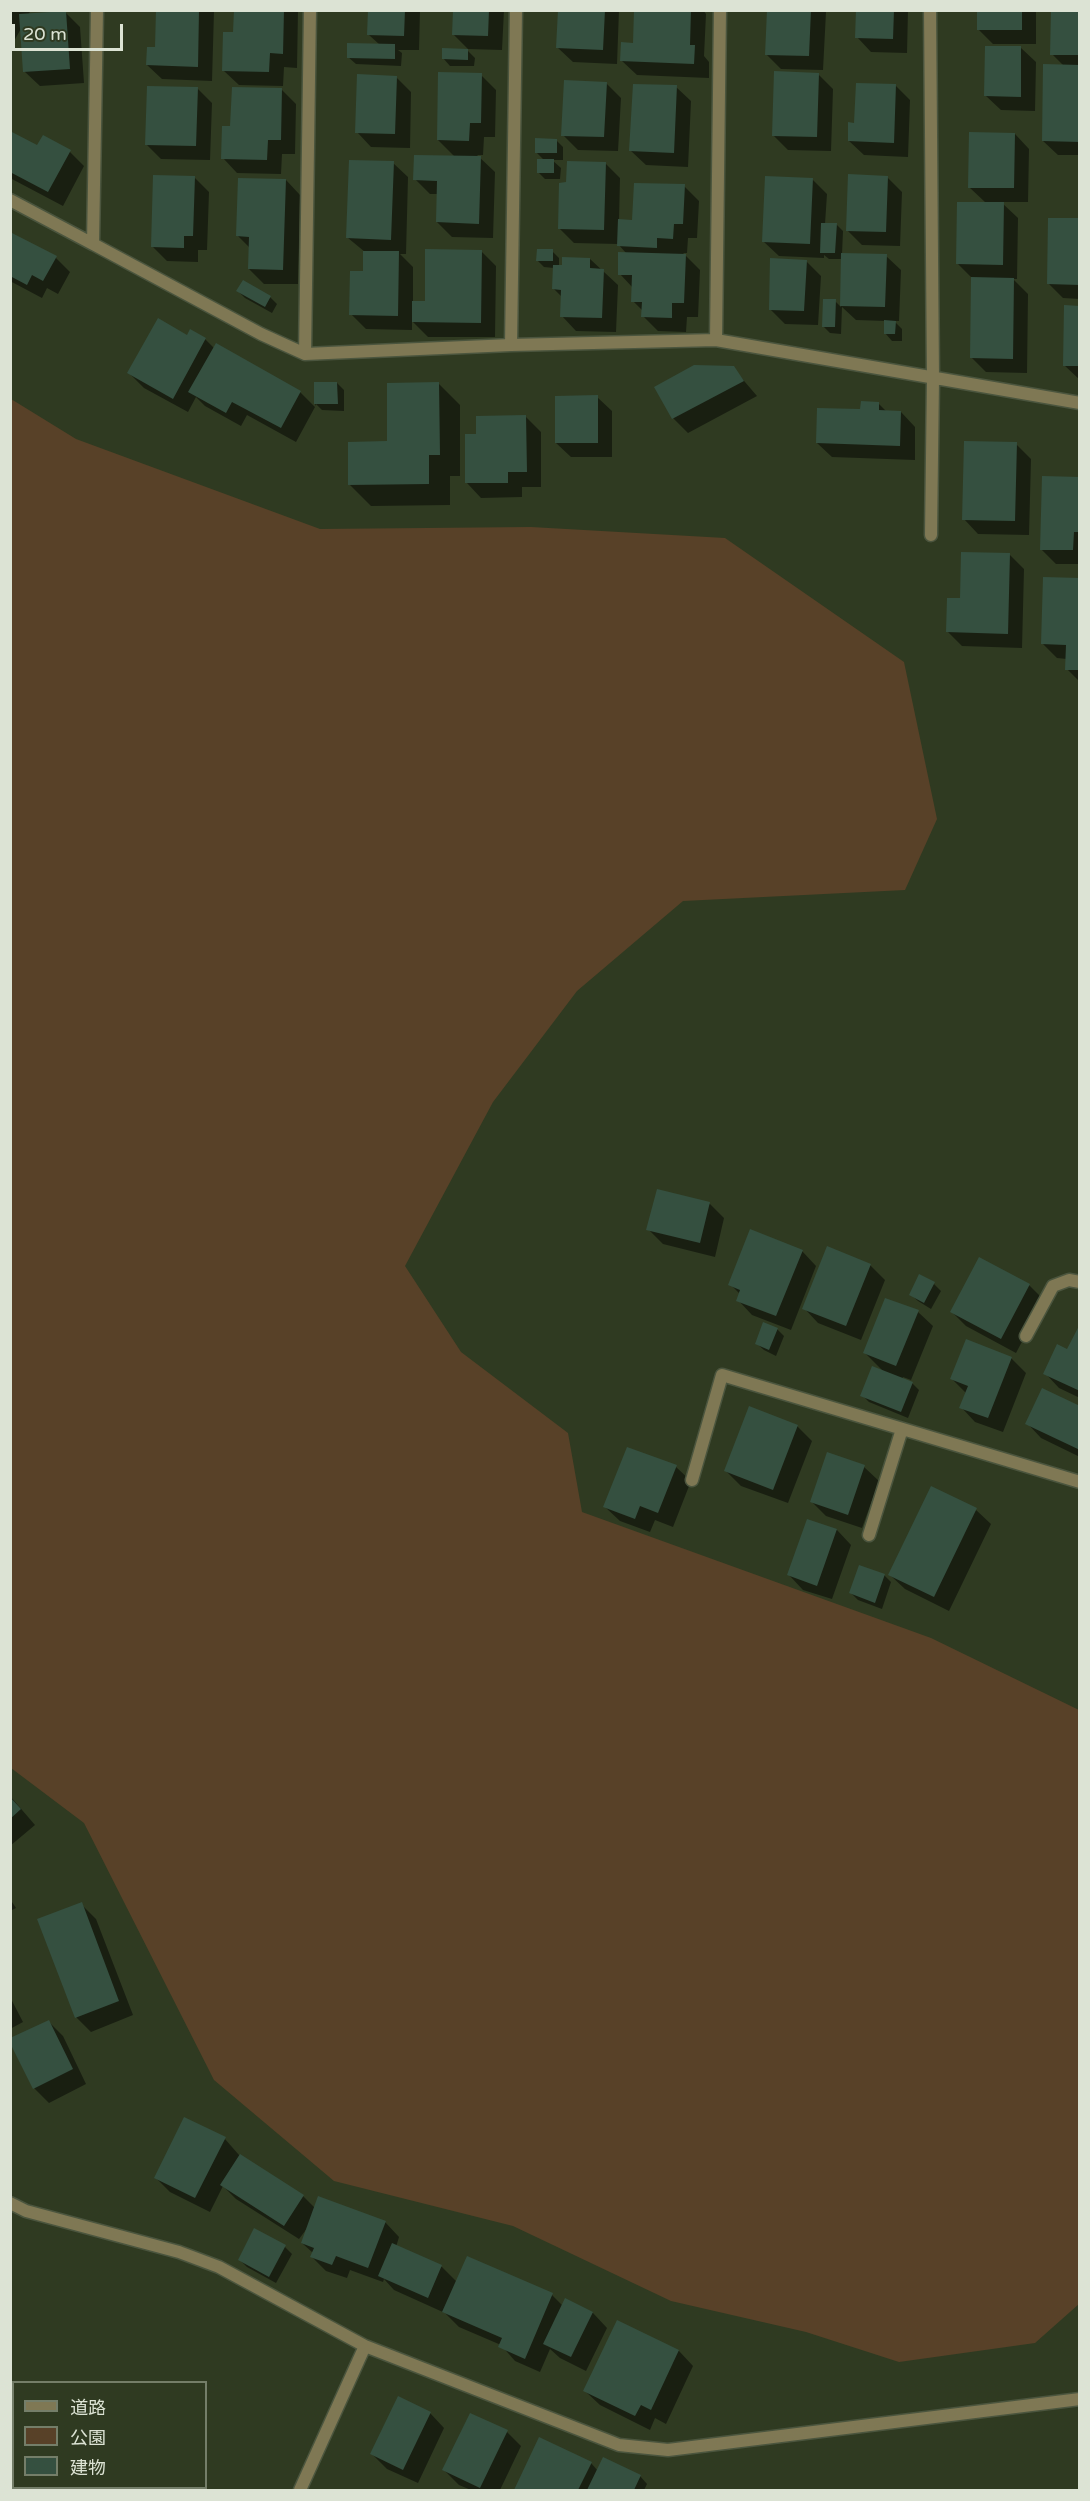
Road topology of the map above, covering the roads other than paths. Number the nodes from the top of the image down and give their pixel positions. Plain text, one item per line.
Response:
1 (97, 10) edge
2 (309, 10) edge
3 (516, 10) edge
4 (720, 10) edge
5 (930, 10) edge
6 (10, 200) edge
7 (93, 244) junction
8 (716, 340) junction
9 (511, 345) junction
10 (305, 354) junction
11 (933, 379) junction
12 (1080, 403) edge
13 (931, 534) dead end
14 (1080, 1282) edge
15 (1026, 1336) dead end
16 (902, 1429) junction
17 (692, 1480) dead end
18 (1080, 1482) edge
19 (869, 1535) dead end
20 (10, 2203) edge
21 (366, 2346) junction
22 (1080, 2398) edge
23 (300, 2490) edge

1 - 7 street
2 - 10 street
3 - 9 street
4 - 8 street
5 - 11 street
6 - 7 street
7 - 10 street
8 - 9 street
8 - 11 street
9 - 10 street
11 - 12 street
11 - 13 street
14 - 15 street
16 - 17 street
16 - 18 street
16 - 19 street
20 - 21 street
21 - 22 street
21 - 23 street

